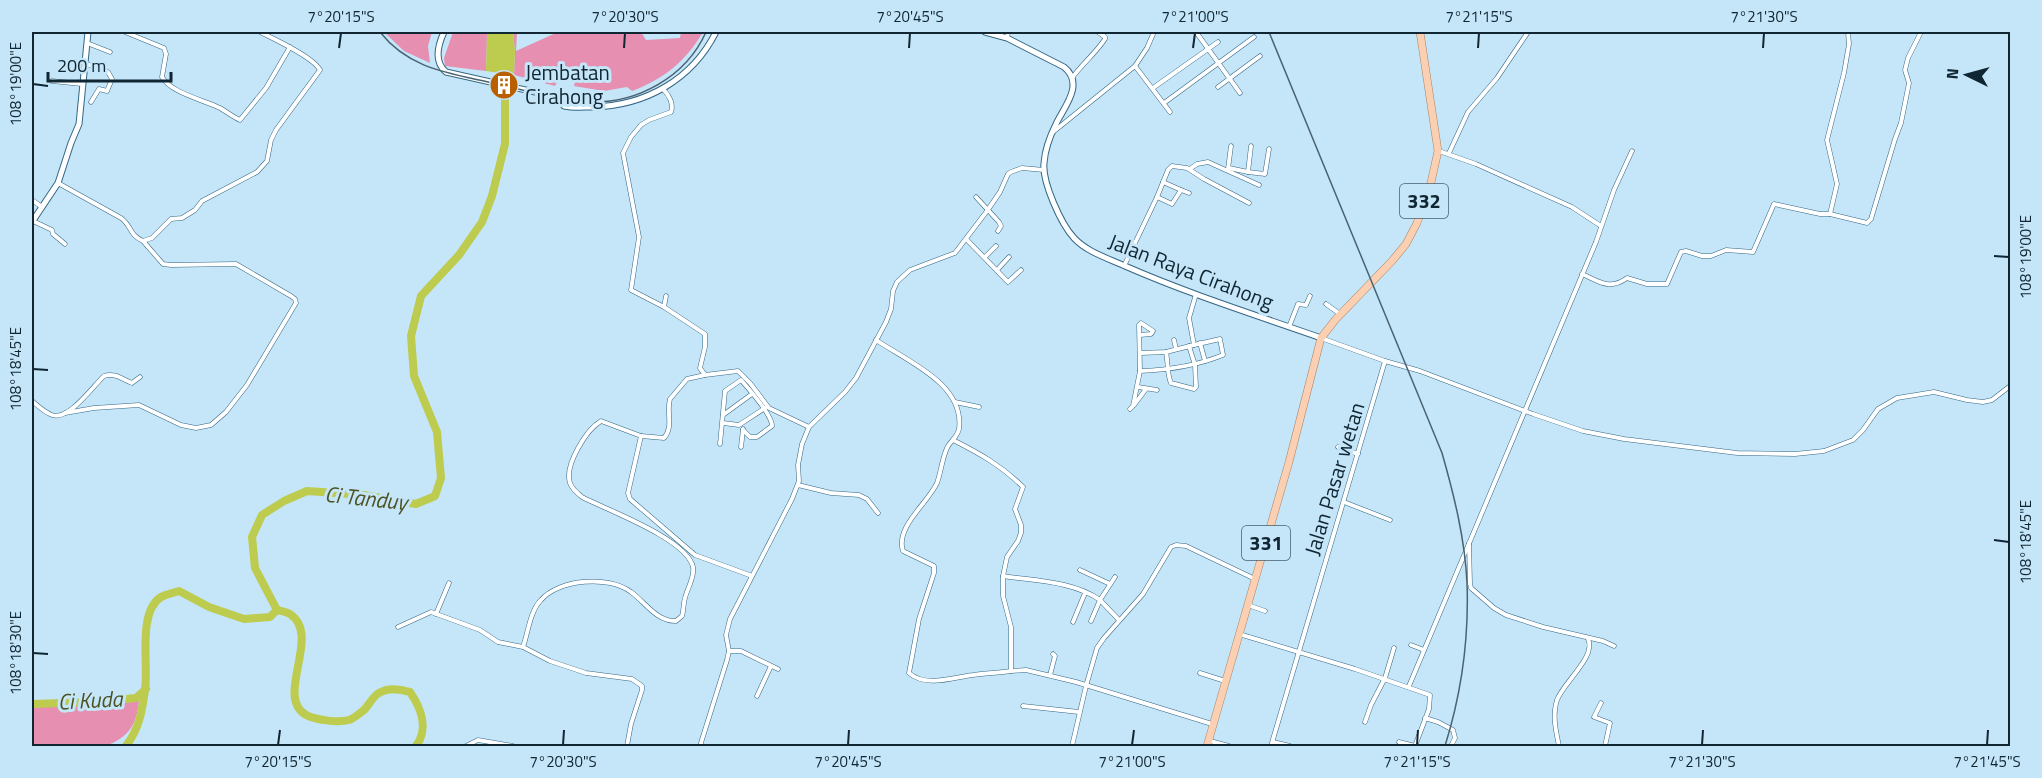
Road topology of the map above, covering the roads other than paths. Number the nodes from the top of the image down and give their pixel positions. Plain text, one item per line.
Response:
1 (88, 32) edge
2 (125, 32) edge
3 (143, 32) edge
4 (260, 32) edge
5 (444, 32) edge
6 (716, 32) edge
7 (985, 32) edge
8 (1098, 32) edge
9 (1154, 32) edge
10 (1196, 32) edge
11 (1420, 32) edge
12 (1528, 32) edge
13 (1848, 32) edge
14 (1921, 32) edge
15 (1007, 35) edge
16 (1254, 37) dead end
17 (141, 38) junction
18 (1218, 42) dead end
19 (86, 43) junction
20 (290, 46) junction
21 (1208, 48) junction
22 (110, 52) dead end
23 (1260, 56) dead end
24 (84, 63) junction
25 (1219, 63) junction
26 (1135, 66) junction
27 (1230, 78) junction
28 (1071, 79) junction
29 (52, 81) dead end
30 (82, 84) junction
31 (1218, 87) dead end
32 (1153, 88) junction
33 (663, 89) junction
34 (1240, 93) dead end
35 (91, 102) dead end
36 (1164, 103) junction
37 (1170, 112) dead end
38 (1053, 132) junction
39 (1231, 146) dead end
40 (1251, 146) dead end
41 (1269, 149) dead end
42 (1438, 151) junction
43 (1632, 151) dead end
44 (1449, 153) junction
45 (1190, 169) junction
46 (1228, 169) junction
47 (1044, 170) junction
48 (1248, 172) junction
49 (1163, 182) junction
50 (58, 183) junction
51 (1259, 185) dead end
52 (1181, 190) junction
53 (1189, 193) dead end
54 (976, 197) dead end
55 (1157, 198) junction
56 (32, 200) edge
57 (1249, 203) dead end
58 (42, 207) junction
59 (987, 211) junction
60 (1830, 213) junction
61 (32, 221) edge
62 (1601, 226) junction
63 (998, 231) dead end
64 (967, 240) junction
65 (143, 241) junction
66 (65, 244) dead end
67 (996, 246) dead end
68 (985, 257) junction
69 (1010, 257) dead end
70 (1125, 266) junction
71 (997, 270) junction
72 (1021, 270) dead end
73 (1582, 274) junction
74 (1196, 294) junction
75 (666, 296) dead end
76 (1310, 296) dead end
77 (1326, 304) dead end
78 (664, 307) junction
79 (1341, 315) junction
80 (1289, 327) junction
81 (1140, 334) dead end
82 (1321, 338) junction
83 (876, 340) junction
84 (1174, 340) dead end
85 (1200, 343) junction
86 (1192, 345) junction
87 (1176, 349) junction
88 (1141, 352) junction
89 (1166, 352) junction
90 (1205, 361) junction
91 (1386, 361) junction
92 (1195, 365) junction
93 (1169, 370) junction
94 (1140, 371) junction
95 (705, 375) junction
96 (140, 377) dead end
97 (2010, 386) edge
98 (1138, 387) junction
99 (1146, 389) junction
100 (1157, 390) dead end
101 (752, 394) junction
102 (32, 401) edge
103 (955, 402) junction
104 (979, 407) dead end
105 (768, 408) junction
106 (763, 409) junction
107 (1524, 410) junction
108 (65, 413) junction
109 (723, 415) junction
110 (744, 422) junction
111 (723, 423) junction
112 (808, 427) junction
113 (743, 430) junction
114 (641, 436) junction
115 (742, 440) dead end
116 (953, 440) junction
117 (720, 444) dead end
118 (1338, 447) dead end
119 (1358, 454) junction
120 (798, 485) junction
121 (1344, 502) junction
122 (878, 513) dead end
123 (1390, 520) dead end
124 (1469, 542) junction
125 (695, 555) junction
126 (689, 558) junction
127 (1080, 570) dead end
128 (752, 576) junction
129 (1003, 576) junction
130 (1115, 577) dead end
131 (1256, 580) junction
132 (449, 583) dead end
133 (1110, 584) junction
134 (1085, 593) junction
135 (1100, 600) junction
136 (1247, 605) junction
137 (1265, 611) dead end
138 (436, 614) junction
139 (1119, 620) junction
140 (1091, 621) dead end
141 (1073, 622) dead end
142 (398, 627) dead end
143 (1239, 634) junction
144 (1587, 638) junction
145 (1411, 645) dead end
146 (1614, 646) dead end
147 (523, 647) junction
148 (1394, 648) dead end
149 (1424, 650) junction
150 (729, 651) junction
151 (1299, 652) junction
152 (1053, 654) dead end
153 (771, 666) junction
154 (778, 669) dead end
155 (1011, 671) junction
156 (1200, 673) dead end
157 (1050, 675) junction
158 (1384, 678) junction
159 (1226, 681) junction
160 (1086, 686) junction
161 (1409, 686) junction
162 (757, 696) dead end
163 (1601, 703) dead end
164 (1023, 706) dead end
165 (1079, 712) junction
166 (1425, 718) junction
167 (1365, 722) dead end
168 (1213, 725) junction
169 (1399, 742) dead end
170 (1208, 743) edge
171 (1272, 745) edge
172 (1415, 746) edge
173 (466, 747) edge
174 (513, 747) edge
175 (627, 747) edge
176 (700, 747) edge
177 (1072, 747) edge
178 (1229, 747) edge
179 (1290, 747) edge
180 (1451, 747) edge
181 (1559, 747) edge
182 (1605, 747) edge

1 - 19 street
2 - 17 street
3 - 17 street
4 - 20 street
5 - 33 street
6 - 33 street
7 - 15 street
8 - 28 street
9 - 26 street
10 - 21 street
11 - 42 main road, 332
12 - 44 street
13 - 60 street
14 - 60 street
15 - 28 street
16 - 25 street
17 - 20 street
18 - 21 street
19 - 22 street
19 - 24 street
20 - 65 street
21 - 25 street
21 - 32 street
23 - 27 street
24 - 30 street
24 - 35 street
25 - 27 street
25 - 36 street
26 - 32 street
26 - 38 street
27 - 31 street
27 - 34 street
28 - 38 street, Jalan Raya Cirahong
29 - 30 street
30 - 50 street
32 - 36 street
33 - 78 street
36 - 37 street
38 - 47 street, Jalan Raya Cirahong
39 - 46 street
40 - 48 street
41 - 48 street
42 - 44 street
42 - 79 main road, 332
43 - 62 street
44 - 62 street
45 - 46 street
45 - 49 street
45 - 57 street
46 - 48 street
46 - 51 street
47 - 59 street
47 - 70 street, Jalan Raya Cirahong
49 - 52 street
49 - 55 street
50 - 58 street
50 - 65 street
52 - 53 street
52 - 55 street
54 - 59 street
55 - 70 street
56 - 58 street
58 - 61 street
59 - 63 street
59 - 64 street
60 - 73 street
61 - 66 street
62 - 73 street
64 - 68 street
64 - 83 street
65 - 108 street
67 - 68 street
68 - 71 street
69 - 71 street
70 - 74 street, Jalan Raya Cirahong
71 - 72 street
73 - 107 street
74 - 80 street, Jalan Raya Cirahong
74 - 86 street
75 - 78 street
76 - 80 street
77 - 79 street
78 - 95 street
79 - 82 main road, 332
80 - 82 street, Jalan Raya Cirahong
81 - 88 street
82 - 91 street
82 - 131 main road, 331
83 - 103 street
83 - 112 street
84 - 87 street
85 - 86 street
85 - 90 street
85 - 90 street
86 - 87 street
86 - 92 street
87 - 89 street
88 - 89 street
88 - 94 street
89 - 93 street
90 - 92 street
91 - 107 street
91 - 119 street, Jalan Pasar wetan
92 - 93 street
92 - 93 street
93 - 94 street
94 - 98 street
95 - 105 street
95 - 114 street
96 - 108 street
97 - 107 street
98 - 99 street
98 - 99 street
99 - 100 street
101 - 106 street
101 - 109 street
101 - 109 street
102 - 108 street
103 - 104 street
103 - 116 street
105 - 106 street
105 - 112 street
106 - 110 street
106 - 113 street
107 - 124 street
109 - 111 street
110 - 111 street
110 - 113 street
111 - 117 street
112 - 120 street
113 - 115 street
114 - 125 street
114 - 126 street
116 - 129 street
116 - 155 street
118 - 119 street
119 - 121 street, Jalan Pasar wetan
120 - 122 street
120 - 128 street
121 - 123 street
121 - 151 street, Jalan Pasar wetan
124 - 144 street
124 - 149 street
125 - 126 street
125 - 128 street
126 - 147 street
127 - 133 street
128 - 150 street
129 - 134 street
129 - 155 street
130 - 133 street
131 - 136 main road, 331
131 - 139 street
132 - 138 street
133 - 135 street
134 - 135 street
134 - 141 street
135 - 139 street
135 - 140 street
136 - 137 street
136 - 143 main road, 331
138 - 142 street
138 - 147 street
139 - 160 street
143 - 151 street
143 - 159 main road, 331
144 - 146 street
144 - 181 street
145 - 149 street
147 - 175 street
148 - 158 street
149 - 161 street
150 - 153 street
150 - 176 street
151 - 158 street
151 - 171 street, Jalan Pasar wetan
152 - 157 street
153 - 154 street
153 - 162 street
155 - 157 street
156 - 159 street
157 - 160 street
158 - 161 street
158 - 167 street
159 - 168 main road, 331
160 - 165 street
160 - 168 street
161 - 166 street
163 - 182 street
164 - 165 street
165 - 177 street
166 - 172 street
166 - 180 street
168 - 170 main road, 331
169 - 172 street
170 - 178 street
171 - 179 street
173 - 174 street

